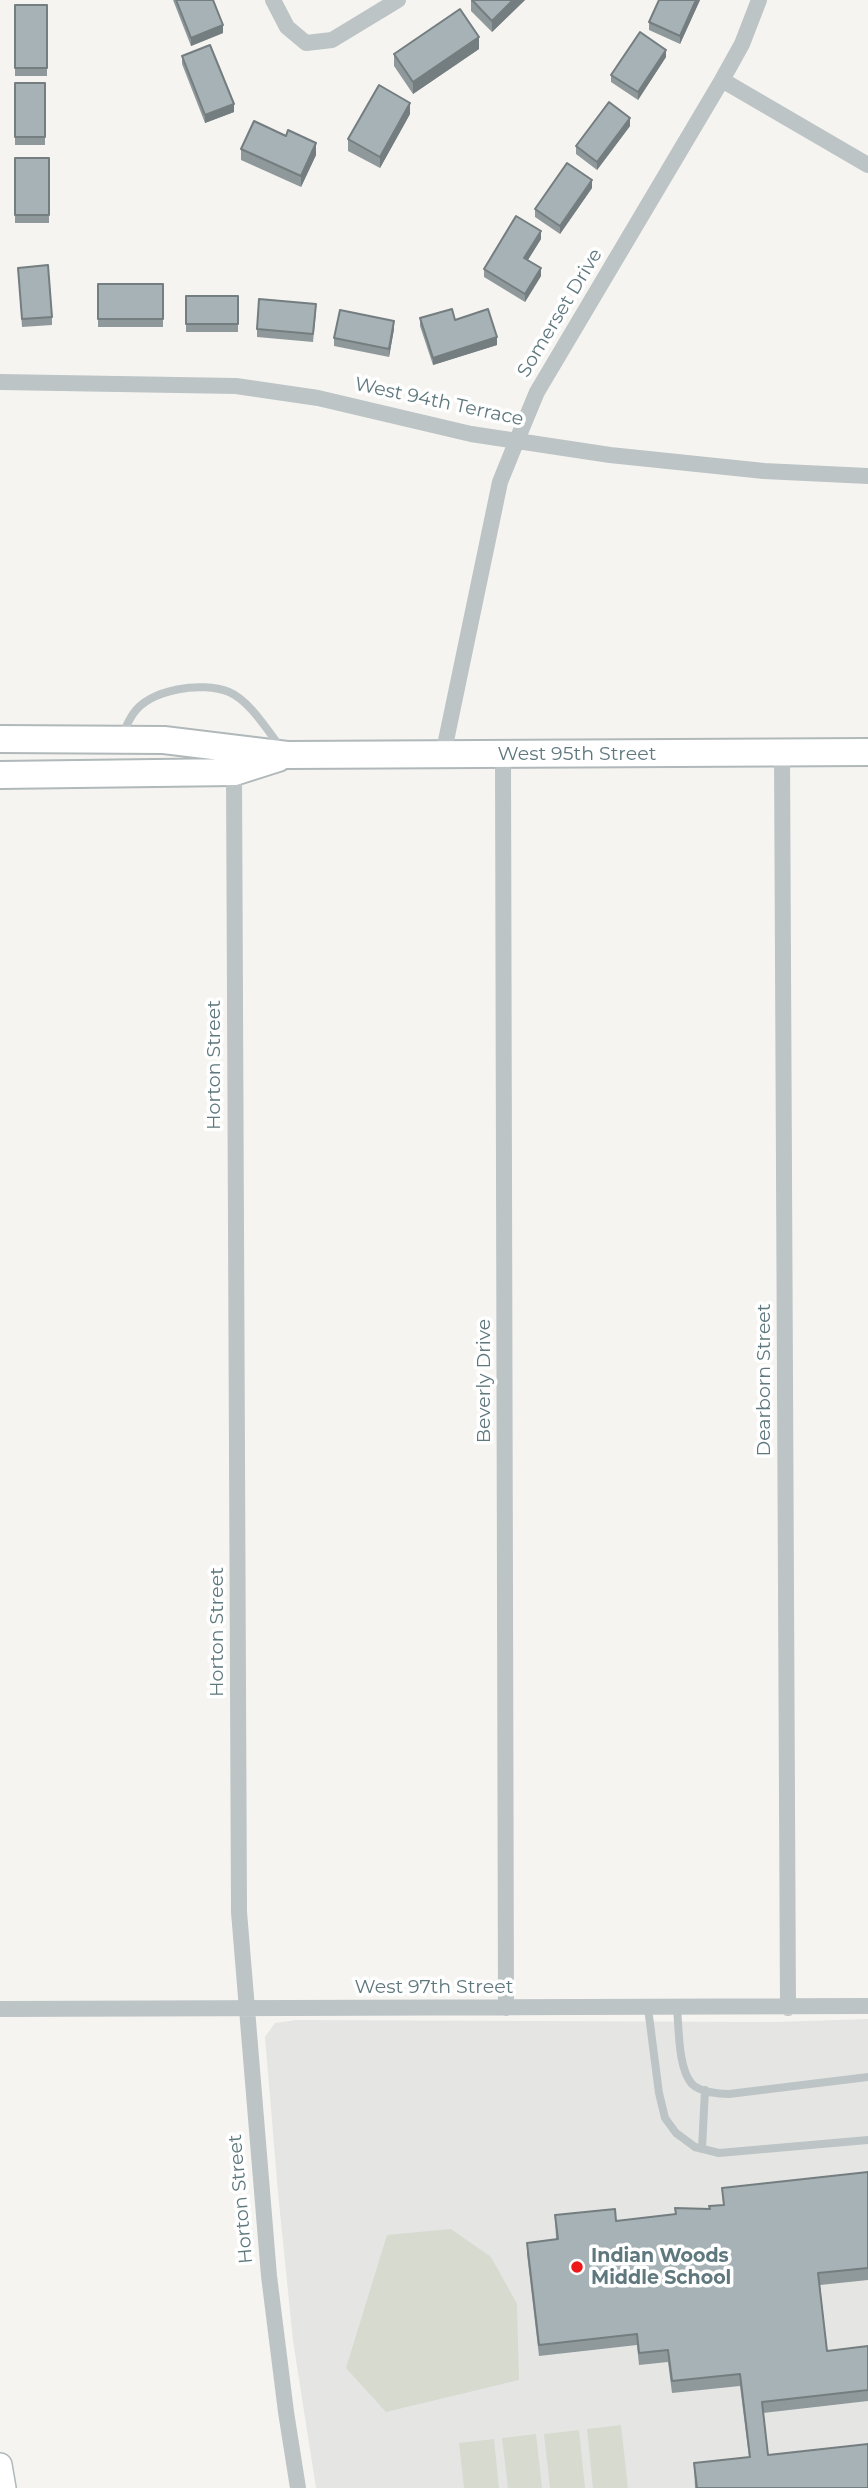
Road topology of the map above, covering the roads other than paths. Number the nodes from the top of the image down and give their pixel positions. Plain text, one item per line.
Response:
1 (273, 0) edge
2 (398, 0) edge
3 (759, 0) edge
4 (722, 80) junction
5 (868, 165) edge
6 (0, 382) edge
7 (517, 440) junction
8 (868, 476) edge
9 (0, 739) edge
10 (119, 739) junction
11 (782, 752) junction
12 (868, 752) edge
13 (287, 755) junction
14 (443, 755) junction
15 (503, 755) junction
16 (234, 772) junction
17 (0, 775) edge
18 (868, 2006) edge
19 (0, 2008) edge
20 (247, 2008) junction
21 (506, 2008) junction
22 (648, 2008) junction
23 (677, 2008) junction
24 (788, 2008) junction
25 (868, 2077) edge
26 (705, 2090) junction
27 (868, 2140) edge
28 (702, 2149) junction
29 (0, 2465) edge
30 (4, 2488) edge
31 (298, 2488) edge

1 - 2 street
3 - 4 street, Somerset Drive
4 - 5 street
4 - 7 street, Somerset Drive
6 - 7 street, West 94th Terrace
7 - 8 street, West 94th Terrace
7 - 14 street, Somerset Drive
9 - 10 main road, West 95th Street
10 - 13 main road, West 95th Street
10 - 13 lane
11 - 12 main road, West 95th Street
11 - 15 main road, West 95th Street
11 - 24 street, Dearborn Street
13 - 14 main road, West 95th Street
13 - 16 main road, West 95th Street
14 - 15 main road, West 95th Street
15 - 21 street, Beverly Drive
16 - 17 main road, West 95th Street
16 - 20 street, Horton Street
18 - 24 street, West 97th Street
19 - 20 street, West 97th Street
20 - 21 street, West 97th Street
20 - 31 street, Horton Street
21 - 22 street, West 97th Street
22 - 23 street, West 97th Street
22 - 28 lane
23 - 24 street, West 97th Street
23 - 26 lane
25 - 26 lane
26 - 28 lane
27 - 28 lane
29 - 30 street

